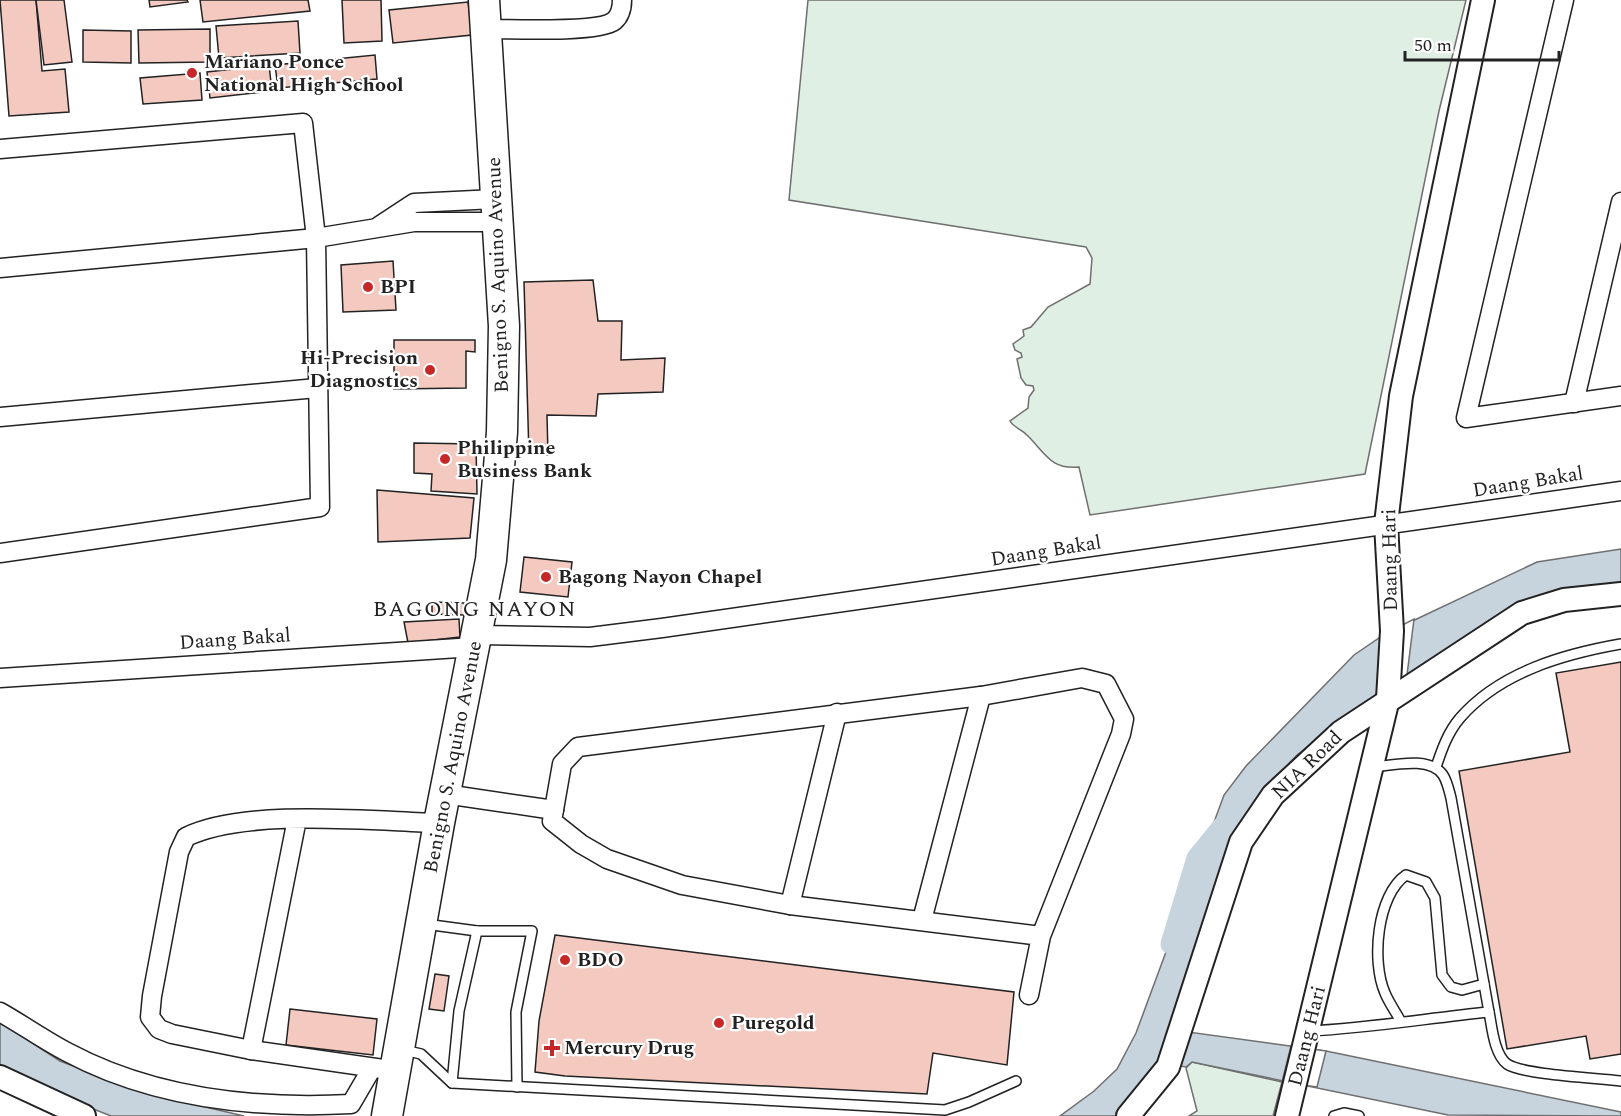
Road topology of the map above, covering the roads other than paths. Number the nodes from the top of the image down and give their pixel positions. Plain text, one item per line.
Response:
1 (484, 0) edge
2 (622, 0) edge
3 (1483, 0) edge
4 (1564, 0) edge
5 (487, 29) junction
6 (0, 149) edge
7 (1621, 202) edge
8 (496, 210) junction
9 (316, 238) junction
10 (0, 268) edge
11 (317, 388) junction
12 (1621, 396) edge
13 (1574, 403) junction
14 (0, 417) edge
15 (1621, 491) edge
16 (1386, 524) junction
17 (0, 553) edge
18 (1621, 594) edge
19 (476, 641) junction
20 (1621, 644) edge
21 (0, 678) edge
22 (981, 696) junction
23 (1388, 699) junction
24 (837, 713) junction
25 (1372, 767) junction
26 (1436, 767) junction
27 (445, 794) junction
28 (554, 810) junction
29 (297, 819) junction
30 (439, 823) junction
31 (790, 905) junction
32 (922, 920) junction
33 (422, 923) junction
34 (477, 931) junction
35 (1041, 936) junction
36 (1484, 984) junction
37 (1029, 995) dead end
38 (0, 1012) edge
39 (1489, 1012) junction
40 (1401, 1022) junction
41 (1306, 1041) junction
42 (251, 1050) junction
43 (388, 1062) junction
44 (0, 1077) edge
45 (1016, 1081) dead end
46 (1621, 1081) edge
47 (452, 1083) junction
48 (517, 1087) junction
49 (388, 1109) edge
50 (84, 1116) edge
51 (1128, 1116) edge
52 (1287, 1116) edge
53 (1334, 1116) edge
54 (1359, 1116) edge

1 - 5 main road, Benigno S. Aquino Avenue
2 - 5 street
3 - 16 street, Daang Hari
4 - 13 street
5 - 8 main road, Benigno S. Aquino Avenue
6 - 9 street
7 - 13 street
8 - 9 street
8 - 19 main road, Benigno S. Aquino Avenue
9 - 10 street
9 - 11 street
11 - 14 street
11 - 17 street
12 - 13 street
15 - 16 street, Daang Bakal
16 - 19 street, Daang Bakal
16 - 23 street, Daang Hari
18 - 23 street, NIA Road
19 - 21 street, Daang Bakal
19 - 27 main road, Benigno S. Aquino Avenue
20 - 26 lane
22 - 24 street
22 - 32 street
22 - 35 street
23 - 25 street, Daang Hari
23 - 51 street, NIA Road
24 - 28 street
24 - 31 street
25 - 26 lane
25 - 41 street, Daang Hari
26 - 36 lane
27 - 28 street
27 - 30 main road, Benigno S. Aquino Avenue
28 - 31 street
29 - 30 street
29 - 42 street
29 - 42 street
30 - 33 main road, Benigno S. Aquino Avenue
31 - 32 street
32 - 35 street
33 - 34 lane
33 - 43 main road, Benigno S. Aquino Avenue
34 - 47 lane
34 - 48 lane
35 - 37 street
36 - 39 lane
36 - 40 lane
38 - 43 street
39 - 40 lane
39 - 46 lane
40 - 41 lane
41 - 52 street, Daang Hari
42 - 43 street
43 - 47 lane
43 - 49 main road, Benigno S. Aquino Avenue
44 - 50 street
45 - 48 lane
47 - 48 lane
53 - 54 lane

